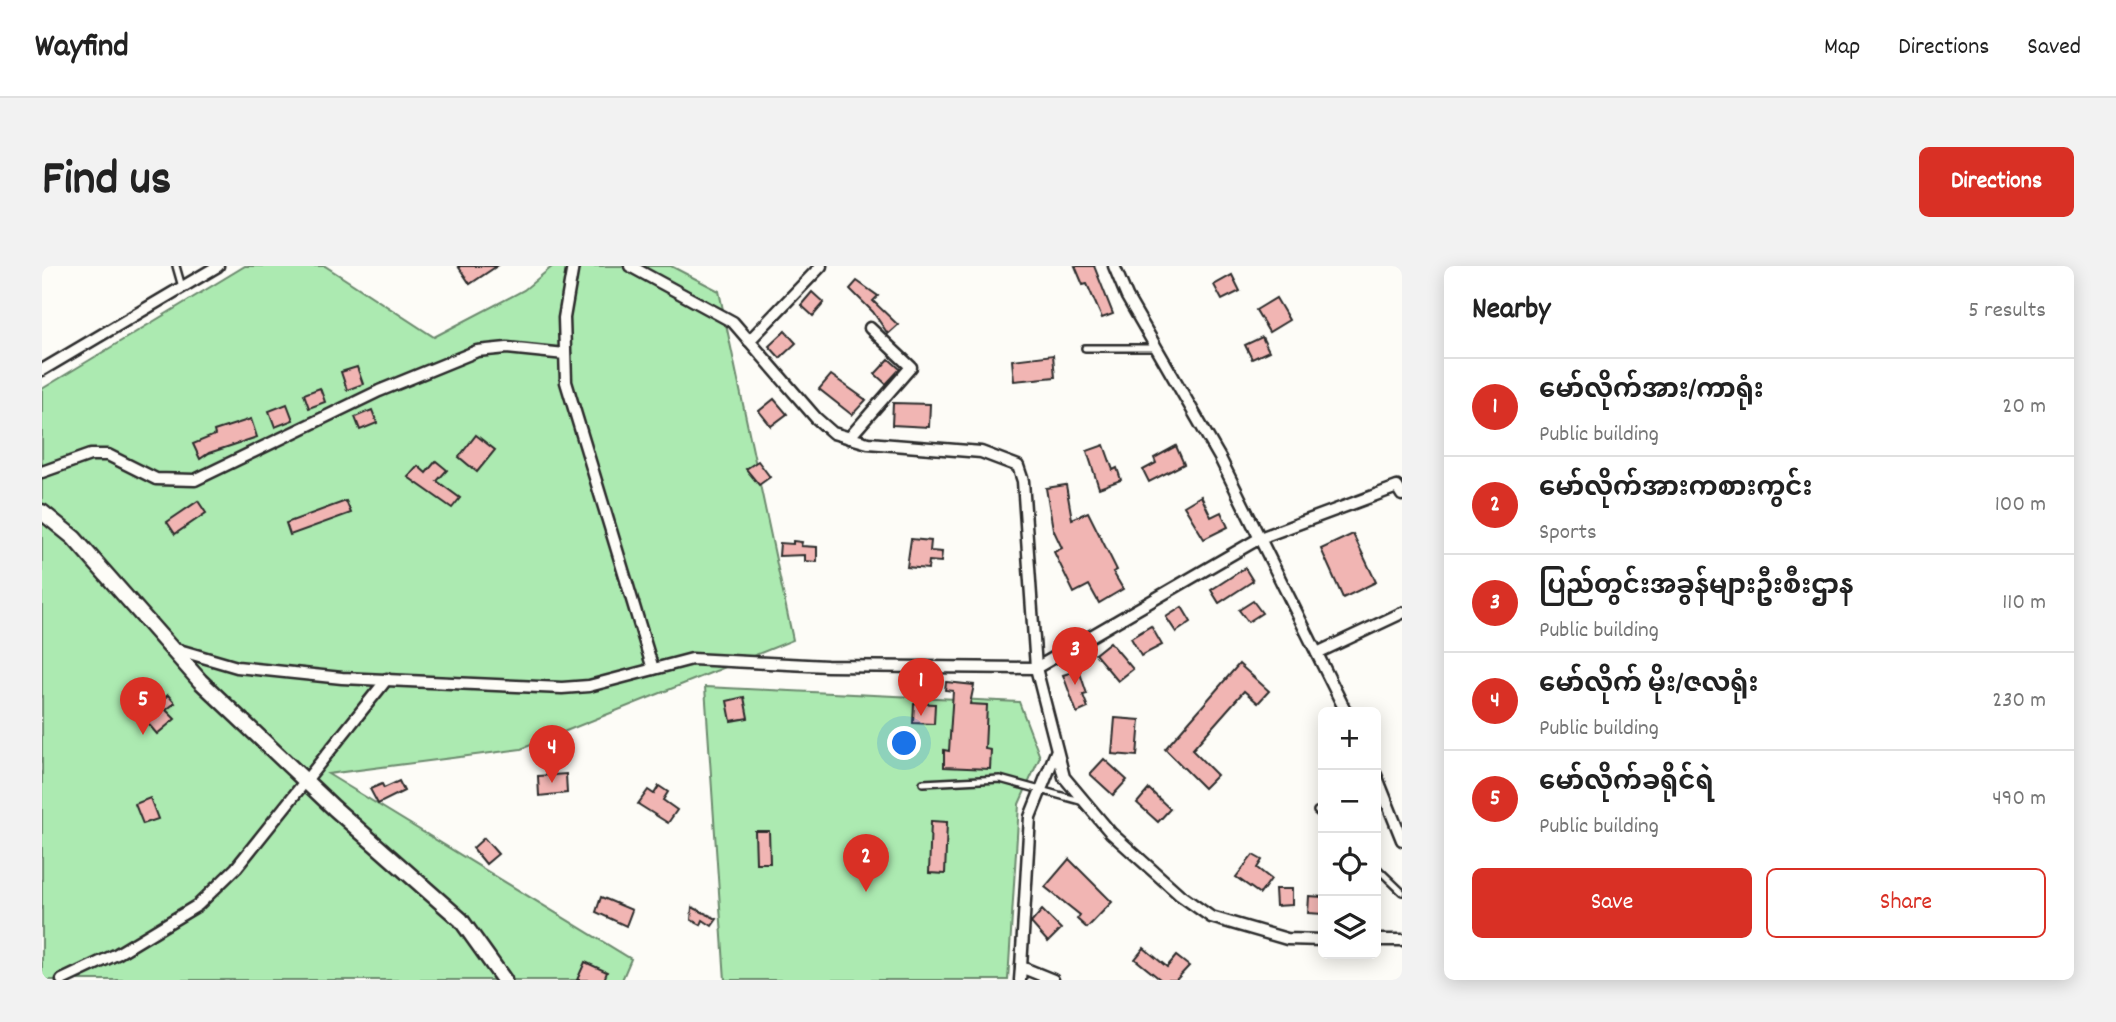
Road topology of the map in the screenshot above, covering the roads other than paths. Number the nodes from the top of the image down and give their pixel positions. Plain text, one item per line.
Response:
1 (176, 266) edge
2 (218, 266) edge
3 (573, 266) edge
4 (630, 266) edge
5 (821, 266) edge
6 (1113, 266) edge
7 (182, 287) junction
8 (870, 328) dead end
9 (749, 341) junction
10 (1085, 348) dead end
11 (1156, 348) junction
12 (565, 354) junction
13 (42, 370) edge
14 (849, 438) junction
15 (42, 472) edge
16 (1402, 495) edge
17 (42, 512) edge
18 (1260, 538) junction
19 (1402, 613) edge
20 (172, 648) junction
21 (1317, 653) junction
22 (1036, 668) junction
23 (653, 669) junction
24 (387, 679) junction
25 (1344, 707) edge
26 (1056, 751) junction
27 (306, 782) junction
28 (923, 783) dead end
29 (1381, 788) edge
30 (1041, 790) junction
31 (1086, 803) junction
32 (1402, 840) edge
33 (1381, 872) edge
34 (1402, 892) edge
35 (1318, 940) edge
36 (1381, 940) edge
37 (1402, 940) edge
38 (1021, 967) junction
39 (62, 980) edge
40 (504, 980) edge
41 (1020, 980) edge
42 (1053, 980) edge

1 - 7 lane
2 - 7 street
3 - 12 street
4 - 9 street
5 - 9 street
6 - 11 street
7 - 13 street
8 - 14 street
9 - 14 street
10 - 11 lane
11 - 18 street
12 - 15 street
12 - 23 street
14 - 22 street
16 - 18 street
17 - 20 main road
18 - 21 street
18 - 22 street
19 - 21 street
20 - 24 street
20 - 27 main road
21 - 25 street
22 - 23 street
22 - 26 street
23 - 24 street
24 - 27 street
26 - 30 street
26 - 31 street
27 - 39 street
27 - 40 main road
28 - 30 lane
29 - 32 street
30 - 31 lane
30 - 38 street
31 - 35 street
33 - 34 lane
36 - 37 street
38 - 41 street
38 - 42 street

